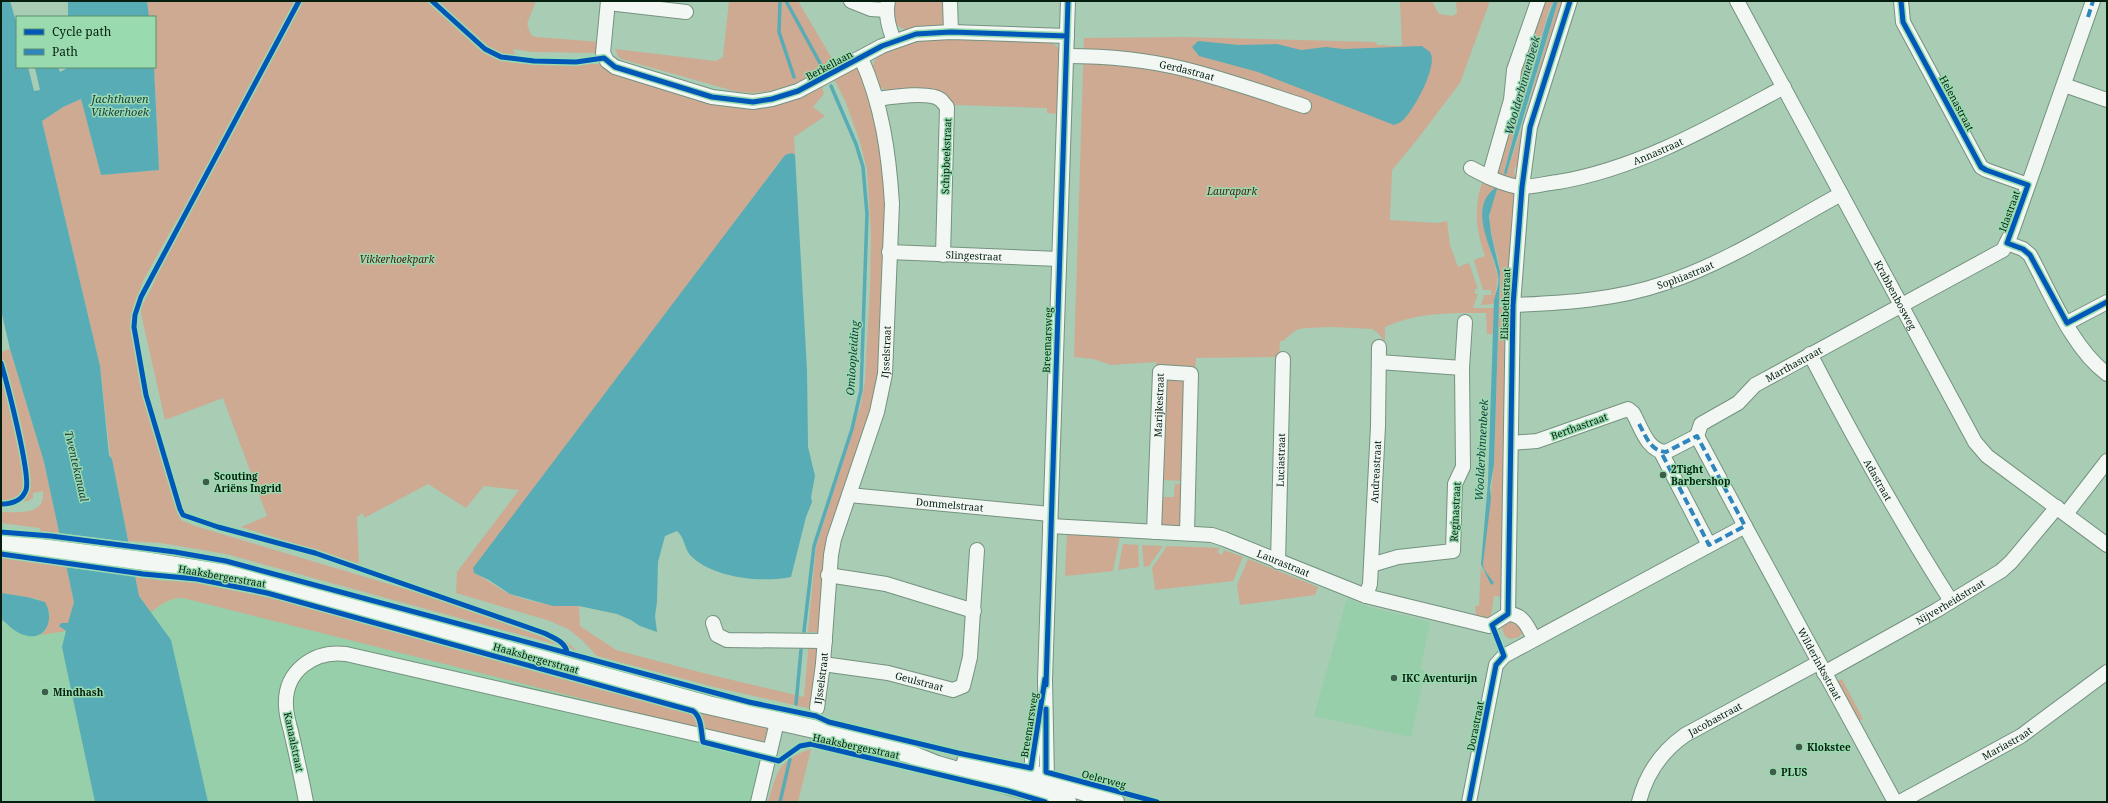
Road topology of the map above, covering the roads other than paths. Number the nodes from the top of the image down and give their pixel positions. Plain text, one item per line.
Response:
1 (851, 1) edge
2 (950, 1) edge
3 (1068, 1) edge
4 (1538, 1) edge
5 (1570, 1) edge
6 (1737, 1) edge
7 (1901, 1) edge
8 (2080, 1) edge
9 (2093, 1) edge
10 (608, 2) edge
11 (887, 6) edge
12 (686, 12) dead end
13 (2088, 17) junction
14 (951, 32) junction
15 (1067, 36) junction
16 (894, 41) junction
17 (1066, 56) junction
18 (861, 58) junction
19 (2064, 85) junction
20 (1784, 87) junction
21 (877, 99) junction
22 (2107, 100) edge
23 (1304, 106) dead end
24 (1471, 168) dead end
25 (1489, 177) junction
26 (2028, 185) junction
27 (1522, 187) junction
28 (1841, 194) junction
29 (2007, 243) junction
30 (889, 252) junction
31 (943, 255) junction
32 (1059, 260) junction
33 (2107, 302) edge
34 (1513, 305) junction
35 (1902, 305) junction
36 (1465, 322) dead end
37 (2067, 322) junction
38 (1379, 347) dead end
39 (1810, 354) junction
40 (1283, 360) dead end
41 (1379, 362) junction
42 (1462, 368) junction
43 (2107, 374) edge
44 (1697, 436) junction
45 (1511, 443) junction
46 (1661, 452) junction
47 (2107, 461) edge
48 (849, 495) junction
49 (2062, 511) junction
50 (1050, 520) junction
51 (1745, 526) junction
52 (1154, 532) junction
53 (1187, 532) junction
54 (1, 543) edge
55 (1709, 545) junction
56 (2107, 545) edge
57 (977, 550) dead end
58 (1278, 562) junction
59 (1371, 565) junction
60 (828, 575) junction
61 (1366, 596) junction
62 (1951, 601) junction
63 (974, 611) junction
64 (1508, 614) junction
65 (713, 623) dead end
66 (1534, 639) junction
67 (824, 641) junction
68 (823, 664) junction
69 (1821, 668) junction
70 (2107, 672) edge
71 (817, 708) dead end
72 (777, 722) junction
73 (770, 751) junction
74 (910, 754) junction
75 (1039, 777) junction
76 (1042, 798) edge
77 (306, 802) edge
78 (758, 802) edge
79 (1066, 802) edge
80 (1115, 802) edge
81 (1469, 802) edge
82 (1638, 802) edge
83 (1895, 802) edge
84 (1900, 802) edge

1 - 11 street
2 - 14 street
3 - 15 street, Breemarsweg
4 - 25 street
5 - 27 street, Elisabethstraat
6 - 20 street, Krabbenbosweg
7 - 26 street, Helenastraat
8 - 13 street
9 - 13 street, Idastraat
10 - 12 street
10 - 18 street, Berkellaan
11 - 16 street
13 - 19 street, Idastraat
14 - 15 street, Berkellaan
14 - 16 street, Berkellaan
15 - 17 street, Breemarsweg
16 - 18 street, Berkellaan
17 - 23 street, Gerdastraat
17 - 32 street, Breemarsweg
18 - 21 street, IJsselstraat
19 - 22 street
19 - 26 street, Idastraat
20 - 27 street, Annastraat
20 - 28 street, Krabbenbosweg
21 - 30 street, IJsselstraat
21 - 31 street, Schipbeekstraat
24 - 25 street
25 - 27 street
26 - 29 street, Idastraat
27 - 34 street, Elisabethstraat
28 - 34 street, Sophiastraat
28 - 35 street, Krabbenbosweg
29 - 35 street, Idastraat
29 - 37 street
30 - 31 street, Slingestraat
30 - 48 street, IJsselstraat
31 - 32 street, Slingestraat
32 - 50 street, Breemarsweg
33 - 37 street
34 - 45 street, Elisabethstraat
35 - 39 street, Marthastraat
35 - 49 street, Krabbenbosweg
36 - 42 street, Reginastraat
37 - 43 street
38 - 41 street, Andreastraat
39 - 44 street, Marthastraat
39 - 62 street, Adastraat
40 - 58 street, Luciastraat
41 - 42 street
41 - 59 street, Andreastraat
42 - 59 street, Reginastraat
44 - 46 street
44 - 51 street, Wilderinksstraat
45 - 46 street, Berthastraat
45 - 64 street, Elisabethstraat
46 - 55 street
47 - 49 street, Nijverheidstraat
48 - 50 street, Dommelstraat
48 - 60 street, IJsselstraat
49 - 56 street, Krabbenbosweg
49 - 62 street, Nijverheidstraat
50 - 52 street, Laurastraat
50 - 75 street, Breemarsweg
51 - 55 street, Dorastraat
51 - 69 street, Wilderinksstraat
52 - 53 street, Laurastraat
52 - 53 street, Marijkestraat
53 - 58 street, Laurastraat
54 - 72 main road, Haaksbergerstraat
55 - 66 street, Dorastraat
57 - 63 street, Geulstraat
58 - 61 street, Laurastraat
59 - 61 street, Andreastraat
60 - 63 street
60 - 67 street, IJsselstraat
61 - 64 street, Laurastraat
62 - 69 street, Nijverheidstraat
63 - 68 street, Geulstraat
64 - 66 street
65 - 67 street, IJsselstraat
66 - 81 street, Dorastraat
67 - 68 street, IJsselstraat
68 - 71 street, IJsselstraat
69 - 82 street, Jacobastraat
69 - 83 street, Wilderinksstraat
70 - 84 street, Mariastraat
72 - 73 street
72 - 74 main road, Haaksbergerstraat
73 - 77 street, Kanaalstraat
73 - 78 street
74 - 75 main road, Haaksbergerstraat
74 - 76 main road, Haaksbergerstraat
75 - 76 main road, Breemarsweg
75 - 80 main road, Oelerweg
76 - 79 main road

